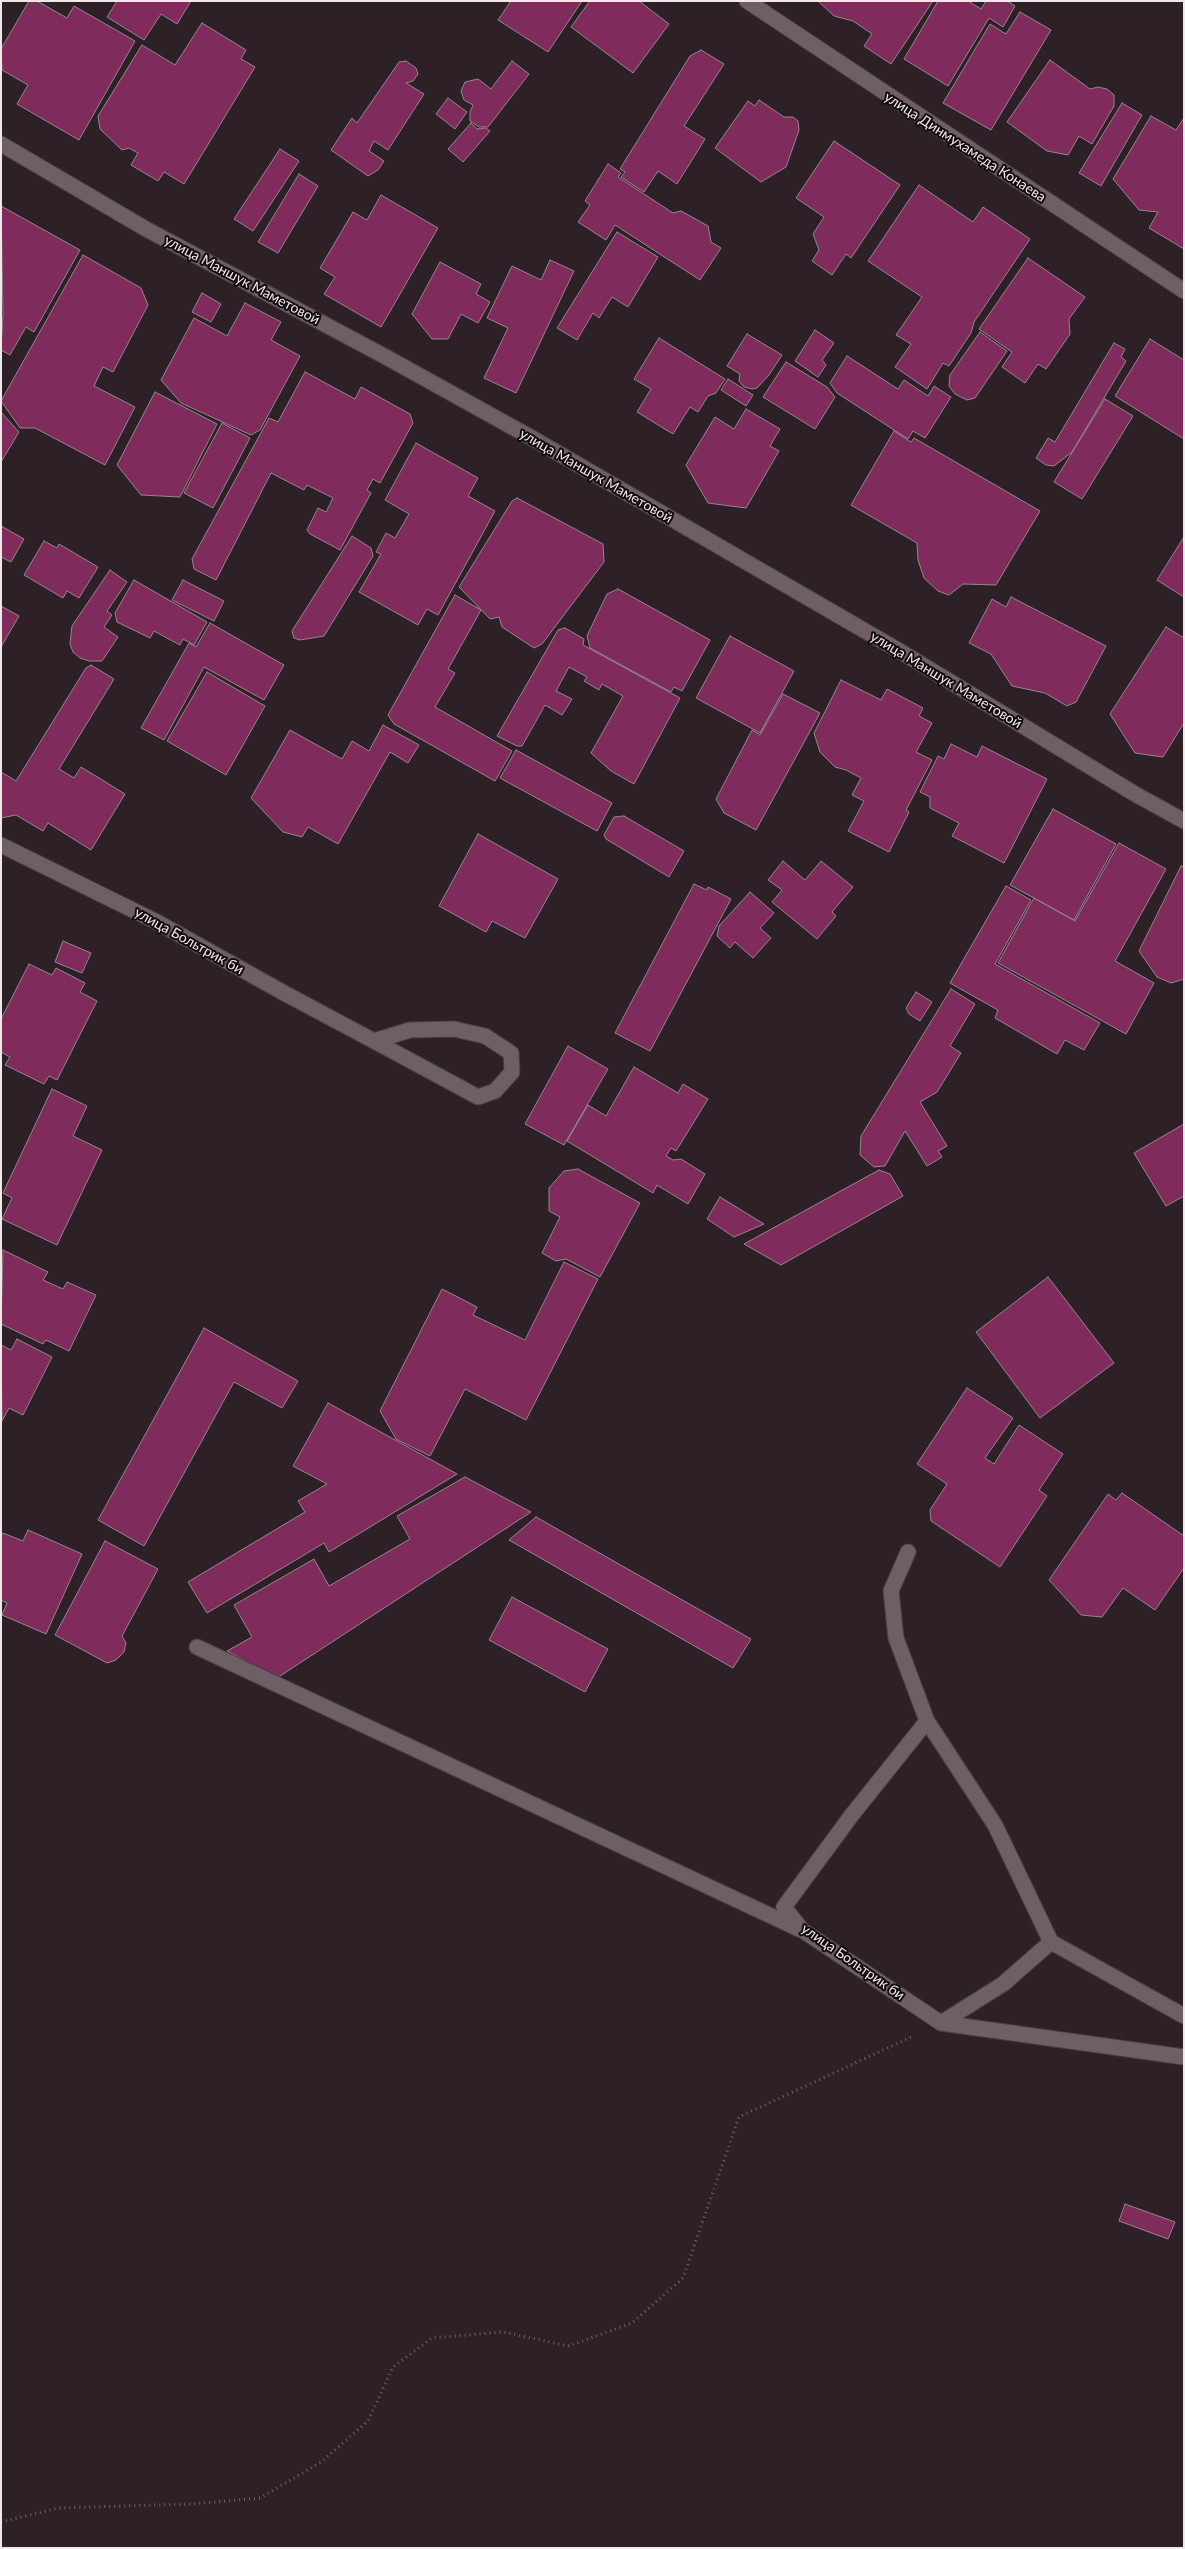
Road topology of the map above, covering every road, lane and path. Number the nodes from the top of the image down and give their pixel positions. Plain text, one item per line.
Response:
1 (747, 1) edge
2 (1, 144) edge
3 (1184, 291) edge
4 (1184, 821) edge
5 (1, 845) edge
6 (374, 1041) junction
7 (908, 1552) dead end
8 (197, 1647) dead end
9 (927, 1721) junction
10 (802, 1930) junction
11 (1051, 1942) junction
12 (1184, 2016) edge
13 (941, 2023) junction
14 (1184, 2057) edge
15 (1, 2522) edge

1 - 3 street, улица Динмухамеда Конаева
2 - 4 street, улица Маншук Маметовой
5 - 6 street, улица Больтрик би
6 - 6 street, улица Больтрик би
7 - 9 street
8 - 10 street
9 - 10 street, улица Больтрик би
9 - 11 street
10 - 13 street, улица Больтрик би
11 - 12 street
11 - 13 street
13 - 14 street, улица Больтрик би
13 - 15 path

